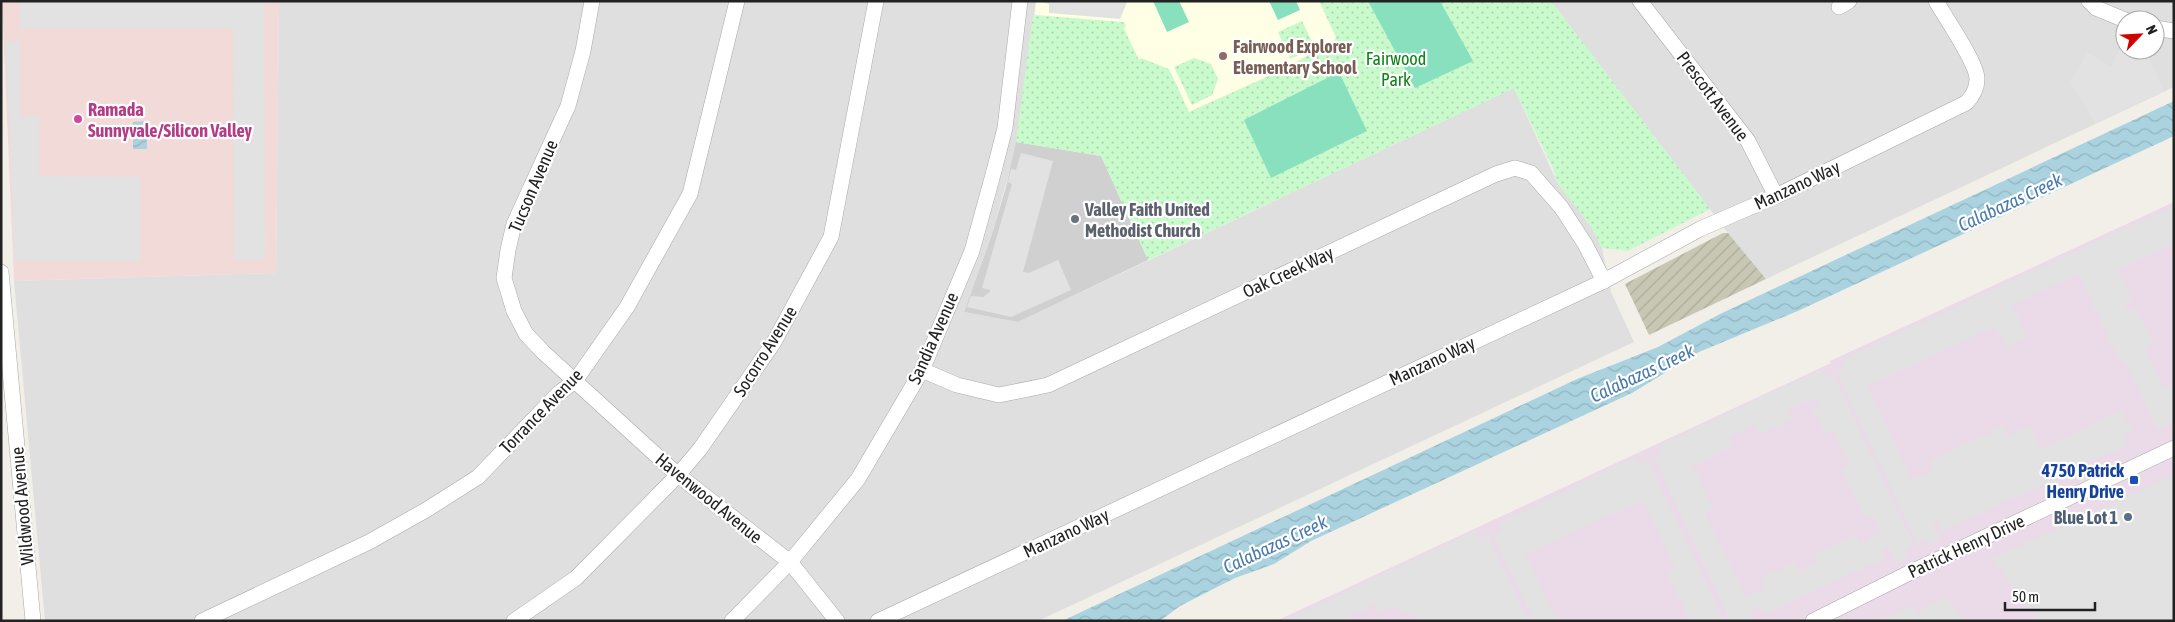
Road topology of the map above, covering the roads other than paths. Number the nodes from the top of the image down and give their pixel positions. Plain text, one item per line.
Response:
1 (592, 1) edge
2 (737, 1) edge
3 (876, 1) edge
4 (1020, 1) edge
5 (1640, 1) edge
6 (1936, 1) edge
7 (2089, 1) edge
8 (2115, 16) edge
9 (1776, 196) junction
10 (1, 272) edge
11 (1604, 281) junction
12 (922, 370) junction
13 (575, 381) junction
14 (2174, 448) edge
15 (678, 476) junction
16 (790, 562) junction
17 (33, 621) edge
18 (202, 621) edge
19 (514, 621) edge
20 (732, 621) edge
21 (837, 621) edge
22 (878, 621) edge
23 (1813, 621) edge

1 - 13 street, Tucson Avenue
2 - 13 street, Torrance Avenue
3 - 15 street, Socorro Avenue
4 - 12 street, Sandia Avenue
5 - 9 street, Prescott Avenue
6 - 9 street, Manzano Way
7 - 8 street
9 - 11 street, Manzano Way
10 - 17 street, Wildwood Avenue
11 - 12 street, Oak Creek Way
11 - 22 street, Manzano Way
12 - 16 street, Sandia Avenue
13 - 15 street, Havenwood Avenue
13 - 18 street, Torrance Avenue
14 - 23 street, Patrick Henry Drive
15 - 16 street, Havenwood Avenue
15 - 19 street, Socorro Avenue
16 - 20 street, Sandia Avenue
16 - 21 street, Havenwood Avenue

